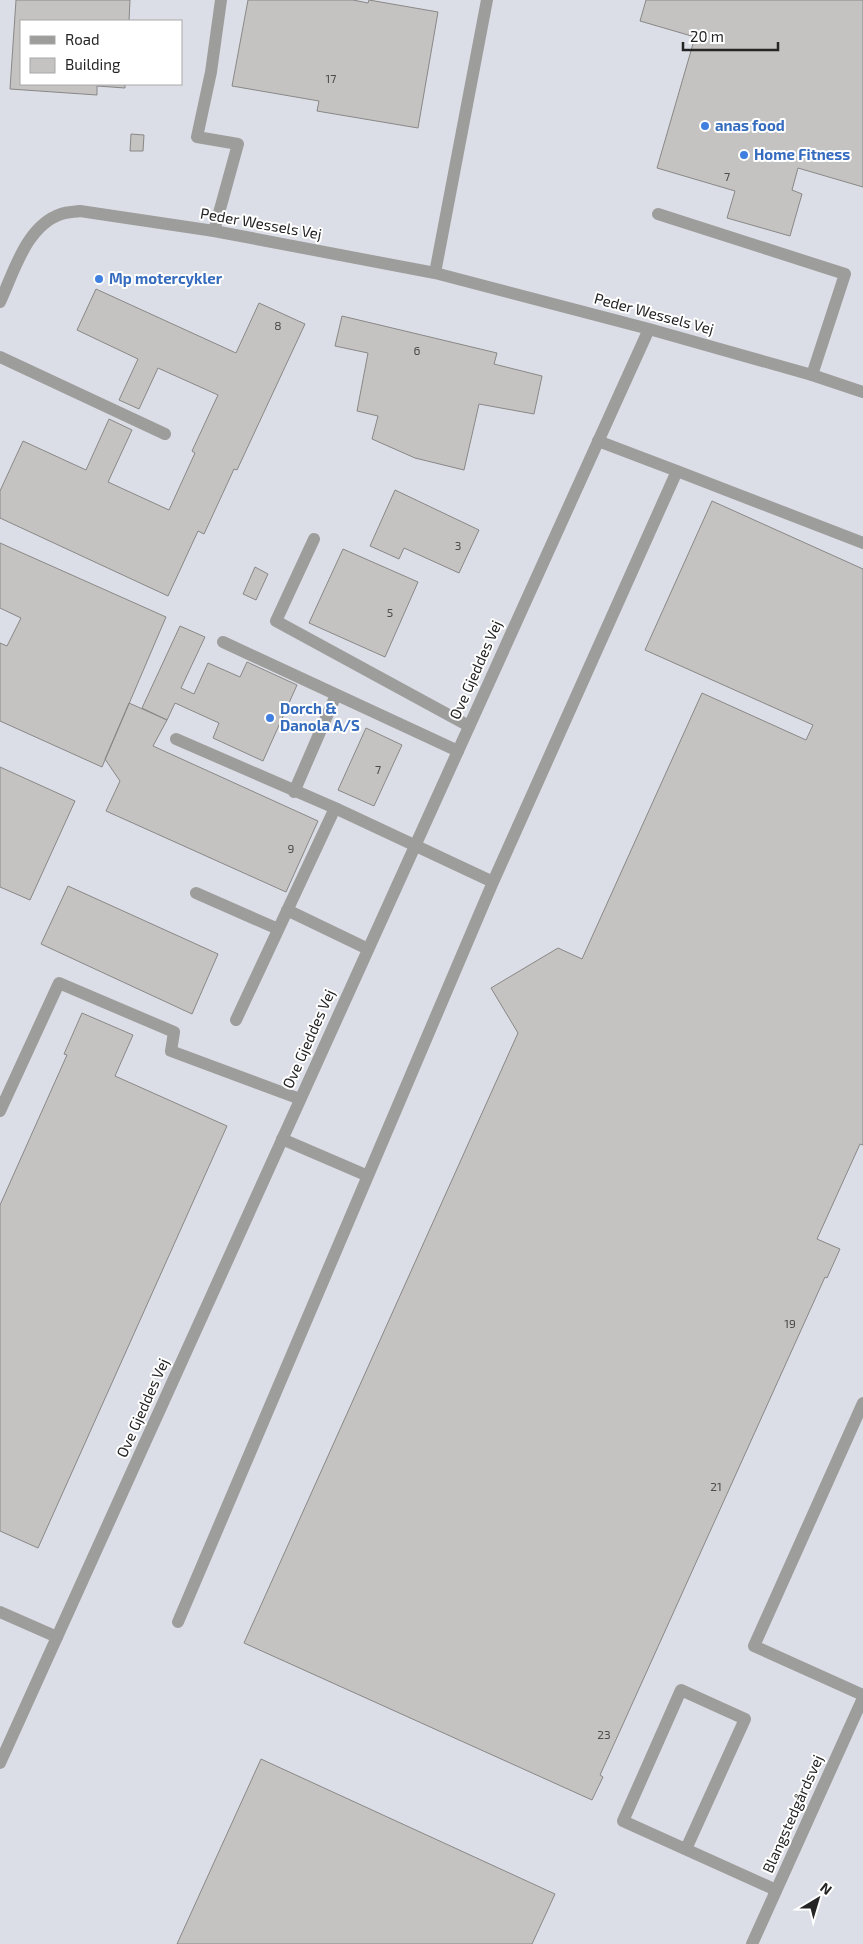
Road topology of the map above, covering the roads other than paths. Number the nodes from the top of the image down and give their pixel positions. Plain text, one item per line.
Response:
1 (221, 0) edge
2 (487, 0) edge
3 (658, 214) dead end
4 (214, 231) junction
5 (435, 272) junction
6 (0, 302) edge
7 (648, 329) junction
8 (0, 357) edge
9 (812, 375) junction
10 (863, 392) edge
11 (164, 434) dead end
12 (598, 441) junction
13 (677, 471) junction
14 (314, 539) dead end
15 (863, 543) edge
16 (223, 642) dead end
17 (336, 695) junction
18 (469, 726) junction
19 (176, 739) dead end
20 (458, 751) junction
21 (294, 792) junction
22 (335, 808) junction
23 (415, 845) junction
24 (493, 882) junction
25 (196, 893) dead end
26 (287, 910) junction
27 (278, 930) junction
28 (368, 949) junction
29 (236, 1020) dead end
30 (300, 1099) junction
31 (0, 1111) edge
32 (282, 1139) junction
33 (368, 1176) junction
34 (863, 1403) edge
35 (0, 1612) edge
36 (178, 1622) dead end
37 (57, 1637) junction
38 (863, 1696) edge
39 (0, 1763) edge
40 (686, 1849) junction
41 (776, 1890) junction
42 (752, 1944) edge

1 - 4 street
2 - 5 street
3 - 9 street
4 - 5 street, Peder Wessels Vej
4 - 6 street, Peder Wessels Vej
5 - 7 street, Peder Wessels Vej
7 - 9 street, Peder Wessels Vej
7 - 12 street, Ove Gjeddes Vej
8 - 11 street
9 - 10 street, Peder Wessels Vej
12 - 13 street
12 - 18 street, Ove Gjeddes Vej
13 - 15 street
13 - 24 street
14 - 18 street
16 - 17 street
17 - 20 street
17 - 21 street
18 - 20 street, Ove Gjeddes Vej
19 - 21 street
20 - 23 street, Ove Gjeddes Vej
21 - 22 street
22 - 23 street
22 - 26 street
23 - 24 street
23 - 28 street, Ove Gjeddes Vej
24 - 33 street
25 - 27 street
26 - 27 street
26 - 28 street
27 - 29 street
28 - 30 street, Ove Gjeddes Vej
30 - 31 street
30 - 32 street, Ove Gjeddes Vej
32 - 33 street
32 - 37 street, Ove Gjeddes Vej
33 - 36 street
34 - 38 street
35 - 37 street
37 - 39 street, Ove Gjeddes Vej
38 - 41 street, Blangstedgårdsvej
40 - 40 street
40 - 41 street
41 - 42 street, Blangstedgårdsvej

